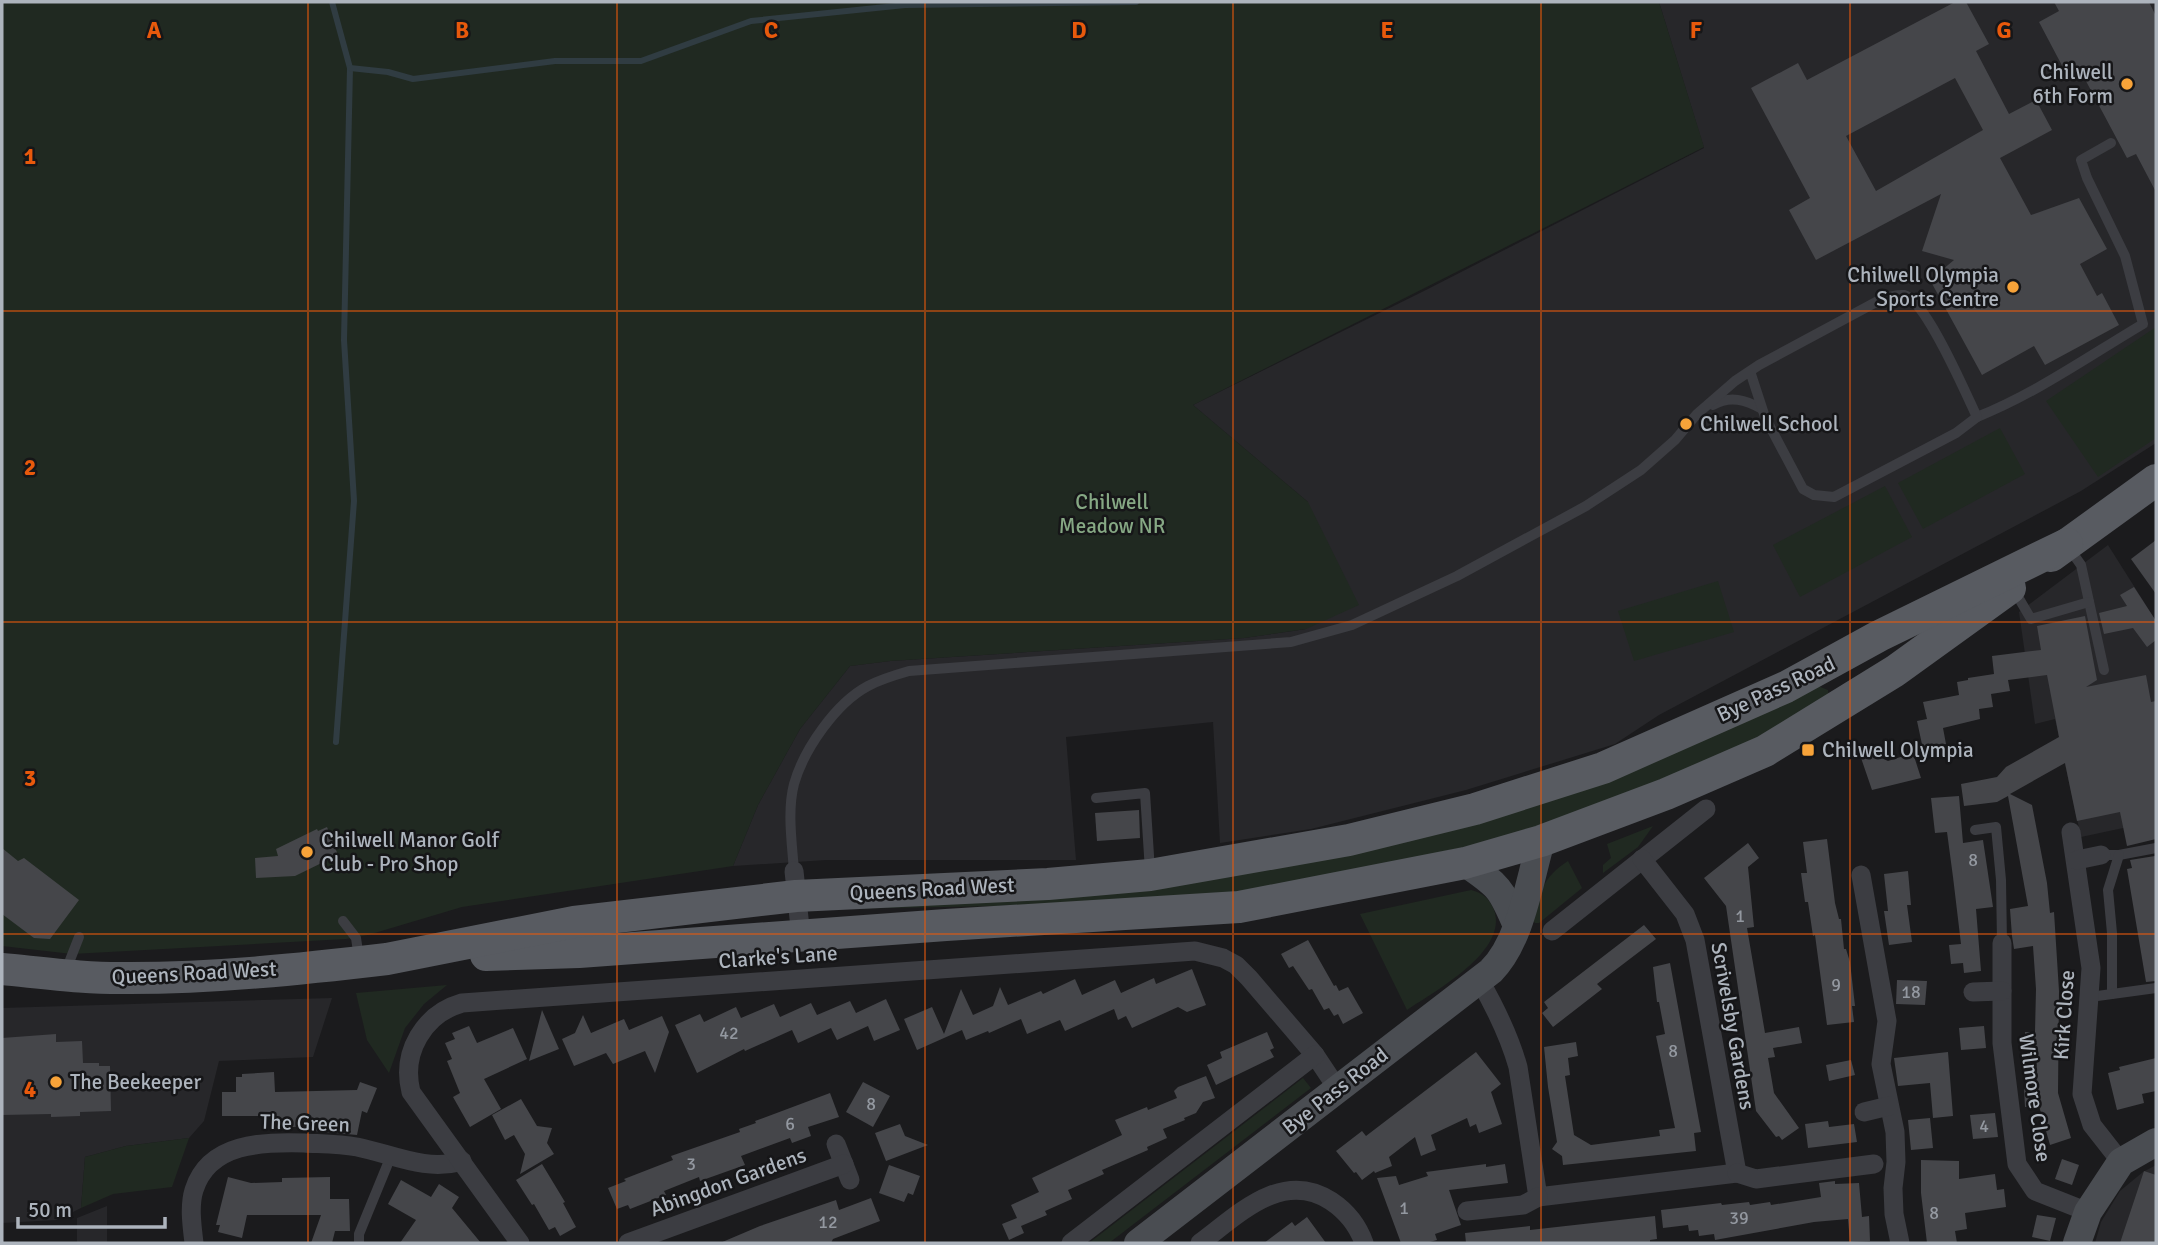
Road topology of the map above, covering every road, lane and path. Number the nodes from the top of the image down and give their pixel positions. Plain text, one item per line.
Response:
1 (2111, 143) dead end
2 (1750, 371) junction
3 (1762, 409) junction
4 (1698, 414) junction
5 (1977, 417) junction
6 (2156, 480) edge
7 (2067, 544) junction
8 (2012, 586) junction
9 (2089, 602) junction
10 (2104, 670) dead end
11 (1096, 798) dead end
12 (1475, 809) joint
13 (1706, 809) dead end
14 (1975, 830) dead end
15 (2071, 832) dead end
16 (1541, 841) junction
17 (2156, 848) edge
18 (2110, 855) junction
19 (1642, 859) junction
20 (2077, 860) junction
21 (1465, 863) junction
22 (1150, 875) junction
23 (1861, 875) dead end
24 (795, 883) junction
25 (343, 921) dead end
26 (1517, 926) junction
27 (1552, 931) dead end
28 (79, 937) dead end
29 (801, 937) junction
30 (2002, 943) joint
31 (373, 960) junction
32 (2, 969) edge
33 (71, 975) junction
34 (1480, 981) junction
35 (2156, 988) edge
36 (2002, 990) junction
37 (1973, 992) dead end
38 (2112, 994) junction
39 (2090, 997) junction
40 (1315, 1055) junction
41 (1337, 1088) junction
42 (1889, 1107) junction
43 (1864, 1112) dead end
44 (2156, 1143) edge
45 (836, 1144) dead end
46 (391, 1155) junction
47 (461, 1161) junction
48 (2122, 1162) junction
49 (1874, 1164) dead end
50 (1737, 1174) junction
51 (1538, 1198) junction
52 (1467, 1211) dead end
53 (2088, 1212) junction
54 (194, 1243) edge
55 (359, 1243) edge
56 (520, 1243) edge
57 (628, 1243) edge
58 (1071, 1243) edge
59 (1138, 1243) edge
60 (1200, 1243) edge
61 (1364, 1243) edge
62 (1900, 1243) edge
63 (2077, 1243) edge

1 - 5 lane
2 - 3 lane
2 - 4 lane
2 - 5 lane
3 - 4 lane
3 - 5 lane
4 - 24 lane
6 - 7 main road, Bye Pass Road
7 - 8 main road, Bye Pass Road
7 - 9 lane
7 - 12 main road, Bye Pass Road
8 - 9 lane
8 - 16 main road, Bye Pass Road
9 - 10 lane
11 - 22 lane
12 - 22 main road, Queens Road West
13 - 19 street
14 - 30 lane, Wilmore Close
15 - 20 street, Kirk Close
16 - 21 main road, Bye Pass Road
16 - 26 main road, Bye Pass Road
17 - 18 lane
18 - 20 street
18 - 38 lane
19 - 27 street
19 - 50 street, Scrivelsby Gardens
20 - 39 street, Kirk Close
21 - 26 main road
21 - 29 main road, Queens Road West
22 - 24 main road, Queens Road West
23 - 42 street
24 - 29 street
24 - 31 main road, Queens Road West
25 - 31 lane
26 - 34 main road, Bye Pass Road
28 - 33 lane
29 - 31 main road, Queens Road West
30 - 36 street, Wilmore Close
31 - 33 main road, Queens Road West
32 - 33 main road, Queens Road West
34 - 41 main road, Bye Pass Road
34 - 51 street
35 - 38 lane
36 - 37 street
36 - 53 street, Wilmore Close
38 - 39 lane
39 - 48 street, Kirk Close
40 - 41 street, Clarke's Lane
40 - 47 street, Clarke's Lane
40 - 58 street, Bye Pass Road
41 - 59 main road, Bye Pass Road
42 - 43 street
42 - 62 street
44 - 48 main road
45 - 57 street, Abingdon Gardens
46 - 47 street, The Green
46 - 54 street, The Green
46 - 55 lane
47 - 56 street, Clarke's Lane
48 - 53 main road
49 - 50 street
50 - 51 street
51 - 52 street
53 - 63 main road
60 - 61 street

